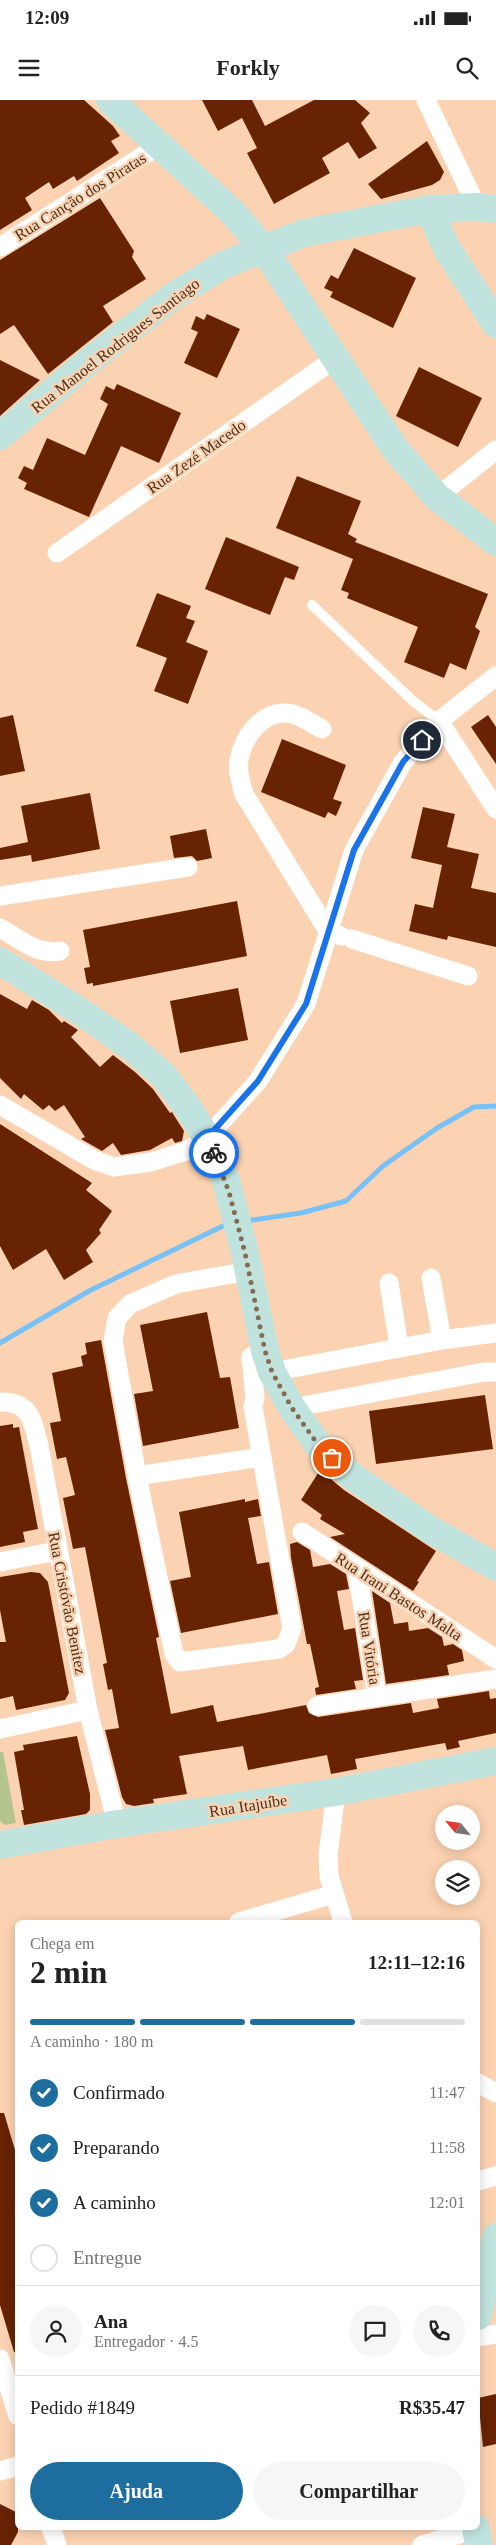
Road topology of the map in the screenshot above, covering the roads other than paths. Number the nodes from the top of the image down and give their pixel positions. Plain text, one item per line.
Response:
1 (110, 100) edge
2 (426, 100) edge
3 (160, 145) junction
4 (486, 208) edge
5 (429, 209) junction
6 (0, 247) edge
7 (263, 248) junction
8 (496, 324) edge
9 (336, 358) junction
10 (0, 436) edge
11 (496, 450) edge
12 (437, 497) junction
13 (496, 542) edge
14 (57, 553) dead end
15 (312, 605) dead end
16 (496, 676) edge
17 (439, 722) junction
18 (322, 729) dead end
19 (496, 808) edge
20 (188, 867) dead end
21 (0, 896) edge
22 (0, 928) edge
23 (340, 935) junction
24 (60, 951) dead end
25 (0, 962) edge
26 (468, 976) dead end
27 (0, 1105) edge
28 (207, 1138) junction
29 (247, 1262) junction
30 (432, 1278) dead end
31 (389, 1283) dead end
32 (496, 1333) edge
33 (442, 1340) junction
34 (399, 1347) junction
35 (268, 1361) junction
36 (496, 1372) edge
37 (0, 1402) edge
38 (292, 1408) junction
39 (261, 1457) junction
40 (137, 1476) junction
41 (302, 1532) dead end
42 (57, 1551) junction
43 (0, 1562) edge
44 (496, 1567) edge
45 (357, 1570) junction
46 (496, 1659) edge
47 (496, 1679) edge
48 (377, 1697) junction
49 (317, 1706) dead end
50 (88, 1710) junction
51 (0, 1729) edge
52 (496, 1761) edge
53 (336, 1792) junction
54 (118, 1824) junction
55 (0, 1845) edge
56 (334, 1894) junction
57 (246, 1920) edge
58 (342, 1920) edge
59 (480, 2084) edge
60 (496, 2093) edge
61 (496, 2176) edge
62 (480, 2180) edge
63 (496, 2237) edge
64 (480, 2299) edge
65 (496, 2334) edge
66 (480, 2337) edge
67 (0, 2359) edge
68 (15, 2406) edge
69 (15, 2467) edge
70 (0, 2471) edge
71 (52, 2530) edge
72 (477, 2534) edge
73 (57, 2545) edge
74 (422, 2545) edge

1 - 3 main road
2 - 4 street
3 - 6 street, Rua Canção dos Piratas
3 - 7 main road
4 - 5 main road, Rua Manoel Rodrigues Santiago
5 - 7 main road, Rua Manoel Rodrigues Santiago
5 - 8 main road
7 - 9 main road
7 - 10 main road, Rua Manoel Rodrigues Santiago
9 - 12 main road
9 - 14 street, Rua Zezé Macedo
11 - 12 street
12 - 13 main road
15 - 17 lane
16 - 17 street
17 - 19 street
17 - 23 street
18 - 23 street
20 - 21 street
22 - 24 street
23 - 26 street
23 - 28 street
25 - 28 main road
27 - 28 street
28 - 29 main road
29 - 35 main road
29 - 40 street
30 - 33 street
31 - 34 street
32 - 33 street
33 - 34 street
34 - 35 street
35 - 38 main road
35 - 39 street
36 - 38 street
37 - 42 street, Rua Cristóvão Benitez
38 - 44 main road
39 - 40 street
39 - 40 street
41 - 45 street, Rua Irani Bastos Malta
42 - 43 street
42 - 50 street, Rua Cristóvão Benitez
45 - 46 street, Rua Irani Bastos Malta
45 - 48 street, Rua Vitória
47 - 48 street
48 - 49 street
50 - 51 street
50 - 54 street, Rua Cristóvão Benitez
52 - 53 main road, Rua Itajuíbe
53 - 54 main road, Rua Itajuíbe
53 - 56 street
54 - 55 main road, Rua Itajuíbe
56 - 57 street
56 - 58 street
59 - 60 street
61 - 62 street
63 - 64 main road
65 - 66 street
67 - 68 street
69 - 70 street
71 - 73 street
72 - 74 street

